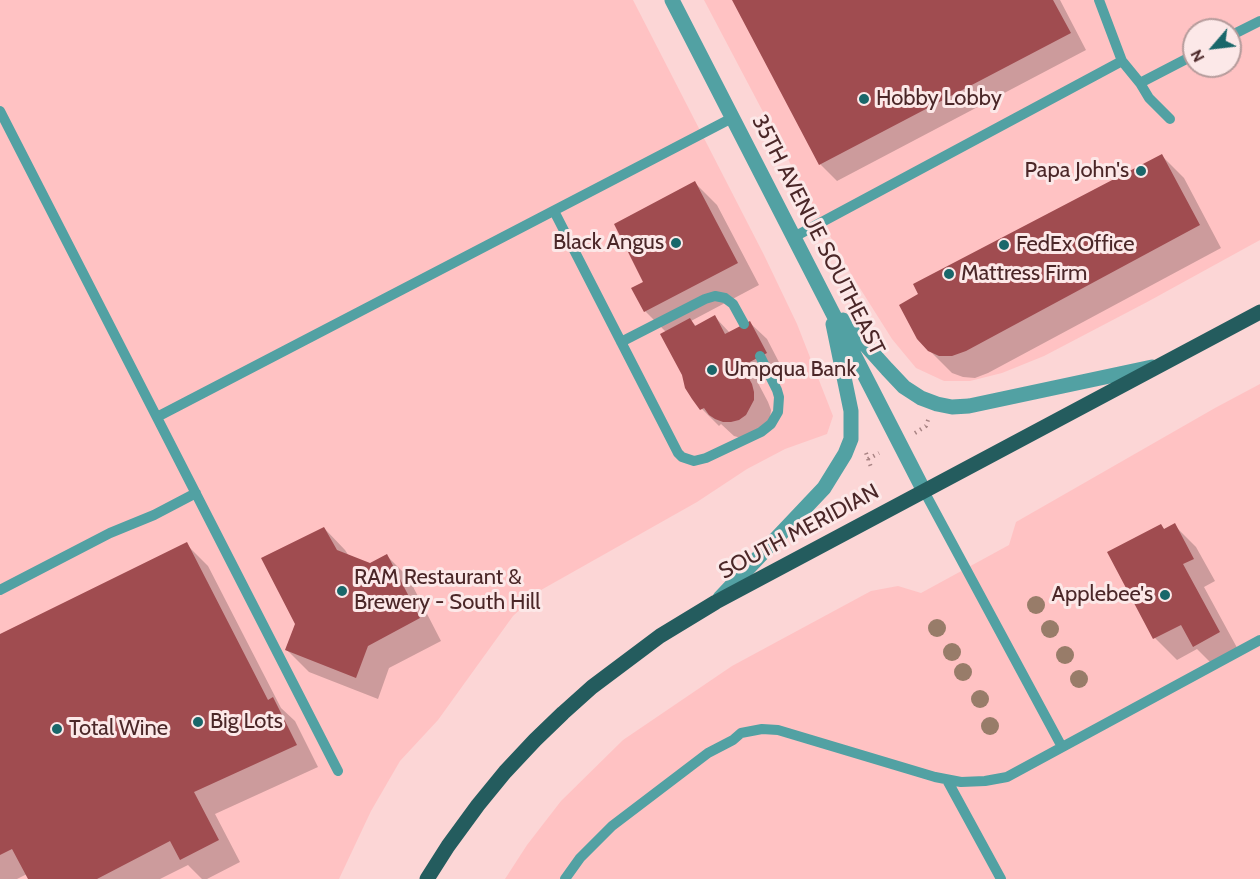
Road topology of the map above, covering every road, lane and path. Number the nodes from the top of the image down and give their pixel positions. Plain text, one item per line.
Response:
1 (672, 0) edge
2 (1099, 0) edge
3 (1260, 21) edge
4 (1242, 30) edge
5 (1122, 61) junction
6 (1182, 61) edge
7 (1140, 83) junction
8 (0, 111) edge
9 (732, 118) junction
10 (1170, 119) dead end
11 (554, 211) junction
12 (794, 237) junction
13 (829, 304) junction
14 (1260, 312) edge
15 (744, 324) dead end
16 (621, 342) junction
17 (760, 356) dead end
18 (1159, 365) junction
19 (931, 413) dead end
20 (157, 417) junction
21 (914, 433) dead end
22 (879, 453) dead end
23 (868, 459) dead end
24 (924, 491) junction
25 (196, 493) junction
26 (0, 590) edge
27 (716, 602) junction
28 (1260, 640) edge
29 (1062, 747) junction
30 (338, 771) dead end
31 (948, 780) junction
32 (427, 879) edge
33 (565, 879) edge
34 (1001, 879) edge

1 - 9 street, 35TH AVENUE SOUTHEAST
2 - 5 lane
3 - 4 lane
5 - 7 lane
5 - 12 lane
6 - 7 lane
7 - 10 lane
8 - 20 lane
9 - 11 lane
9 - 12 street, 35TH AVENUE SOUTHEAST
11 - 16 lane
11 - 20 lane
12 - 13 street, 35TH AVENUE SOUTHEAST
13 - 18 street
13 - 24 street, 35TH AVENUE SOUTHEAST
13 - 27 street
14 - 18 main road, SOUTH MERIDIAN
15 - 16 lane
16 - 17 lane
18 - 24 main road, SOUTH MERIDIAN
19 - 21 path
20 - 25 lane
22 - 23 path
24 - 27 main road, SOUTH MERIDIAN
24 - 29 lane
25 - 26 lane
25 - 30 lane
27 - 32 main road, SOUTH MERIDIAN
28 - 29 lane
29 - 31 lane
31 - 33 lane
31 - 34 lane

